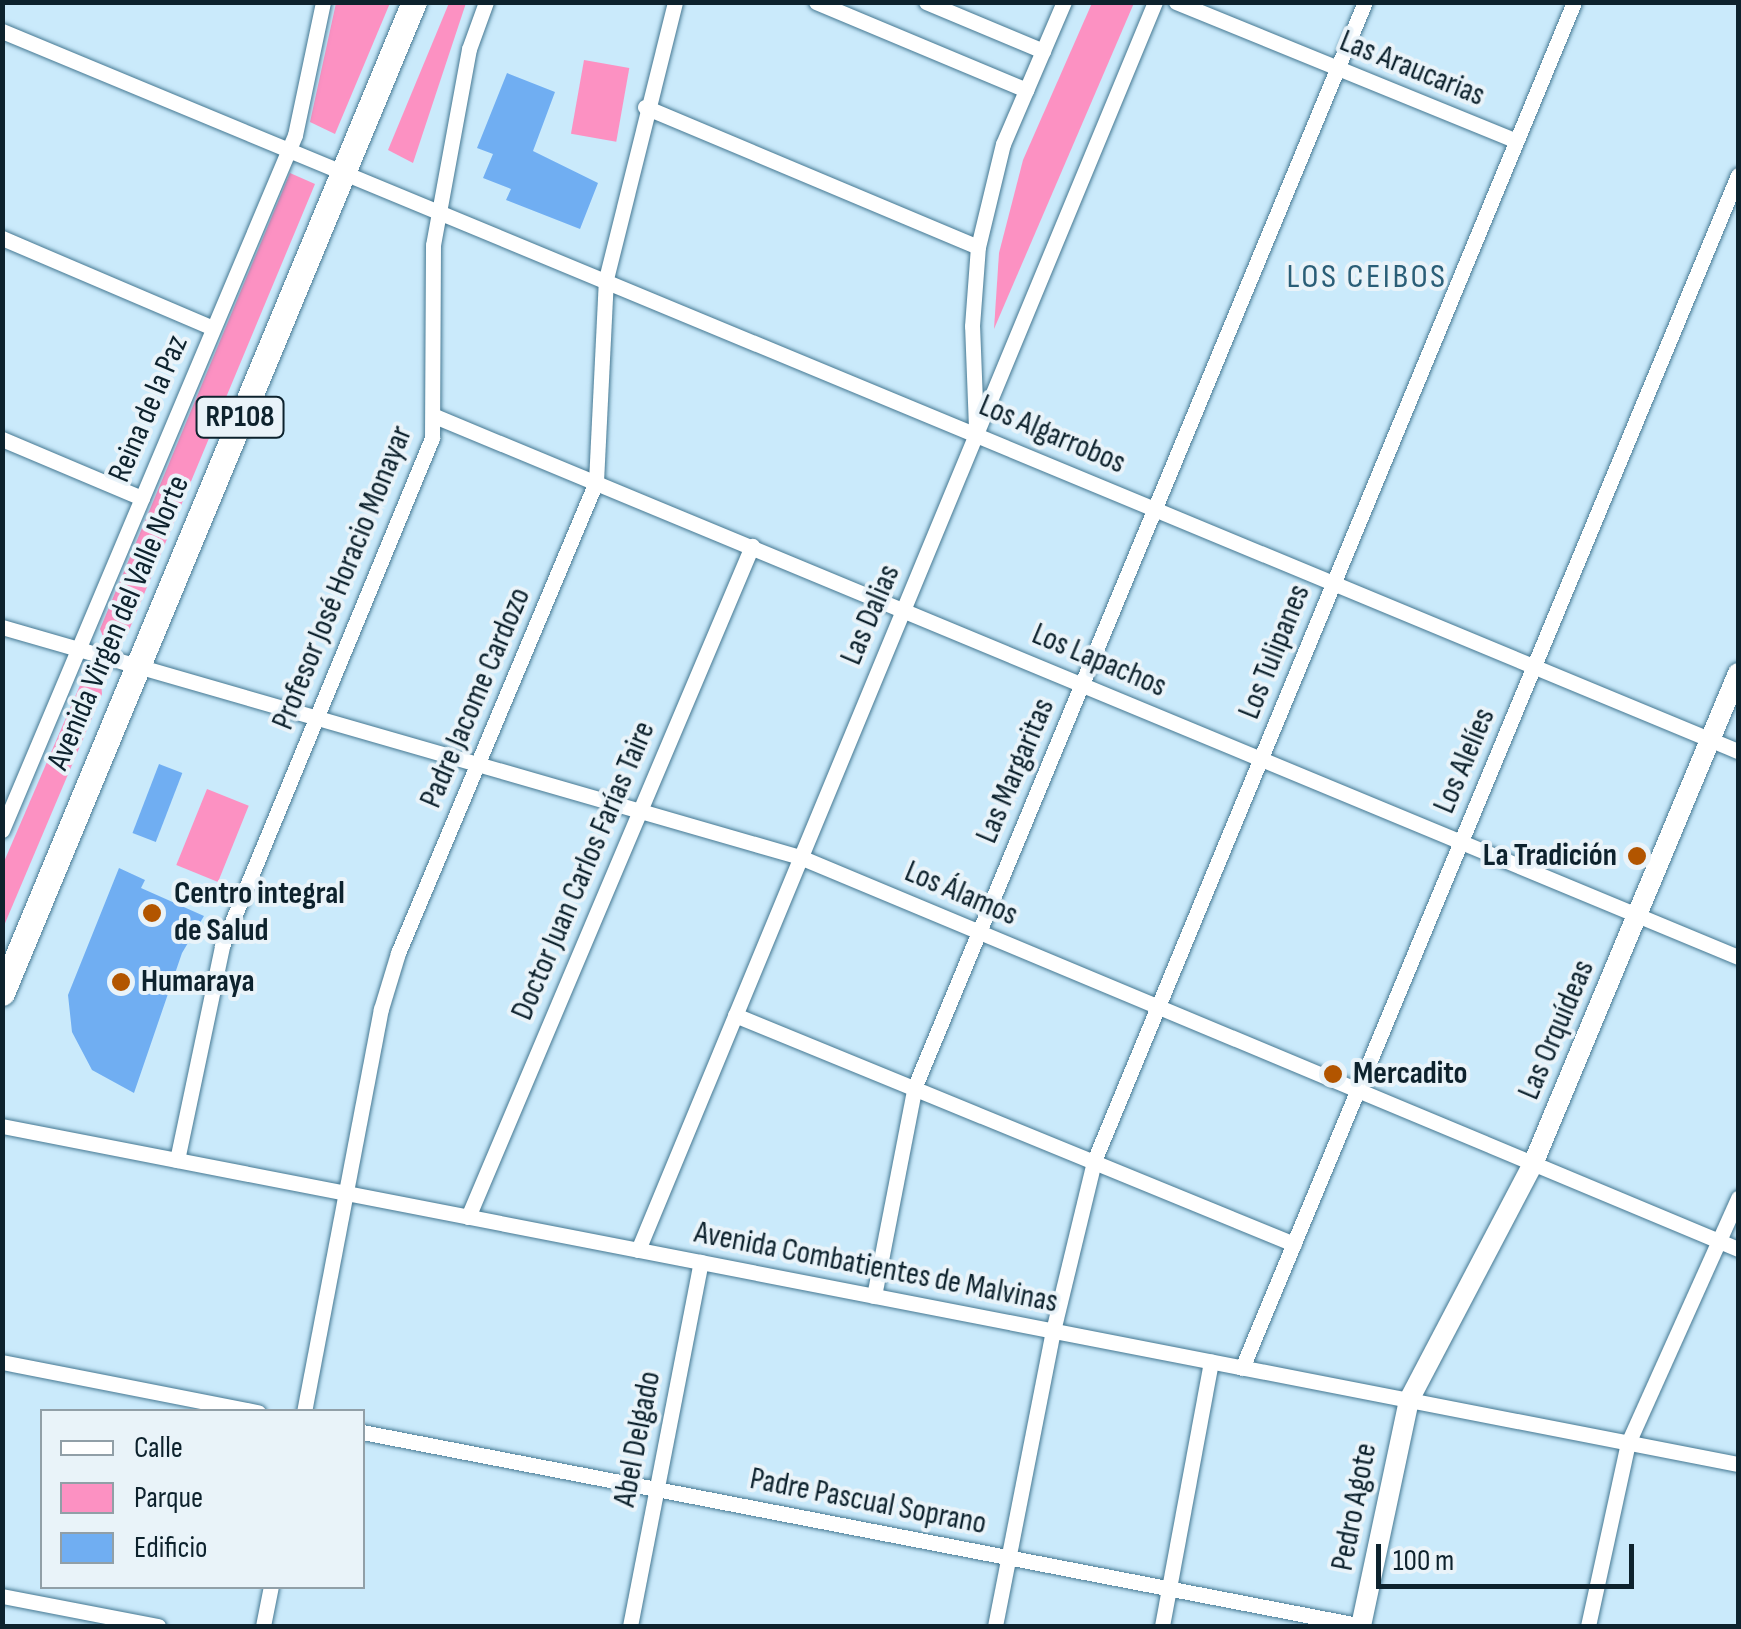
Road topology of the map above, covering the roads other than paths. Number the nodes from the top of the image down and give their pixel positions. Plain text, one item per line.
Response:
1 (322, 2) edge
2 (414, 2) edge
3 (486, 2) edge
4 (675, 2) edge
5 (816, 2) edge
6 (926, 2) edge
7 (1064, 2) edge
8 (1155, 2) edge
9 (1176, 2) edge
10 (1365, 2) edge
11 (1574, 2) edge
12 (2, 31) edge
13 (1042, 51) junction
14 (1338, 68) junction
15 (1026, 90) junction
16 (645, 107) junction
17 (1516, 141) junction
18 (288, 152) junction
19 (344, 170) junction
20 (1738, 175) edge
21 (438, 208) junction
22 (2, 238) edge
23 (978, 247) junction
24 (606, 278) junction
25 (213, 328) junction
26 (437, 417) junction
27 (976, 433) junction
28 (2, 438) edge
29 (596, 482) junction
30 (142, 498) junction
31 (1155, 508) junction
32 (752, 546) junction
33 (1333, 582) junction
34 (904, 609) junction
35 (2, 628) edge
36 (78, 650) junction
37 (136, 664) junction
38 (1534, 666) junction
39 (1738, 673) edge
40 (1082, 684) junction
41 (317, 716) junction
42 (1711, 740) junction
43 (1738, 751) edge
44 (1260, 758) junction
45 (478, 764) junction
46 (9, 797) edge
47 (639, 810) junction
48 (2, 830) edge
49 (1461, 842) junction
50 (800, 857) junction
51 (1637, 916) junction
52 (979, 932) junction
53 (1738, 958) edge
54 (7, 963) edge
55 (2, 993) edge
56 (1158, 1006) junction
57 (735, 1015) junction
58 (915, 1086) junction
59 (1358, 1090) junction
60 (2, 1126) edge
61 (176, 1160) junction
62 (1094, 1161) junction
63 (1533, 1164) junction
64 (346, 1194) junction
65 (1738, 1198) edge
66 (468, 1217) junction
67 (1720, 1242) junction
68 (1294, 1244) junction
69 (638, 1250) junction
70 (1738, 1250) edge
71 (700, 1262) junction
72 (874, 1296) junction
73 (1053, 1331) junction
74 (2, 1362) edge
75 (1211, 1362) junction
76 (1242, 1368) junction
77 (1409, 1400) junction
78 (243, 1409) edge
79 (305, 1409) edge
80 (365, 1433) edge
81 (1628, 1444) junction
82 (1738, 1464) edge
83 (656, 1489) junction
84 (1008, 1558) junction
85 (270, 1589) edge
86 (1170, 1589) junction
87 (2, 1596) edge
88 (158, 1626) edge
89 (263, 1626) edge
90 (630, 1626) edge
91 (995, 1626) edge
92 (1162, 1626) edge
93 (1362, 1626) edge
94 (1588, 1626) edge

1 - 18 street, Reina de la Paz
2 - 19 main road, Avenida Virgen del Valle Norte / RP108
3 - 21 street, Profesor José Horacio Monayar
4 - 16 street, Padre Jacome Cardozo
5 - 15 street
6 - 13 street
7 - 13 street
8 - 27 street, Las Dalias
9 - 14 street, Las Araucarias
10 - 14 street, Las Margaritas
11 - 17 street, Los Tulipanes
12 - 18 street, Los Algarrobos
13 - 15 street
14 - 17 street, Las Araucarias
14 - 31 street, Las Margaritas
15 - 23 street
16 - 23 street
16 - 24 street, Padre Jacome Cardozo
17 - 33 street, Los Tulipanes
18 - 19 street, Los Algarrobos
18 - 25 street, Reina de la Paz
19 - 21 street, Los Algarrobos
19 - 37 main road, Avenida Virgen del Valle Norte / RP108
20 - 38 street, Los Alelíes
21 - 24 street, Los Algarrobos
21 - 26 street, Profesor José Horacio Monayar
22 - 25 street
23 - 27 street
24 - 27 street, Los Algarrobos
24 - 29 street, Padre Jacome Cardozo
25 - 30 street, Reina de la Paz
26 - 29 street, Los Lapachos
26 - 41 street, Profesor José Horacio Monayar
27 - 31 street, Los Algarrobos
27 - 34 street, Las Dalias
28 - 30 street
29 - 32 street, Los Lapachos
29 - 45 street, Padre Jacome Cardozo
30 - 36 street, Reina de la Paz
31 - 33 street, Los Algarrobos
31 - 40 street, Las Margaritas
32 - 34 street, Los Lapachos
32 - 47 street, Doctor Juan Carlos Farías Taire
33 - 38 street, Los Algarrobos
33 - 44 street, Los Tulipanes
34 - 40 street, Los Lapachos
34 - 50 street, Las Dalias
35 - 36 street, Los Álamos
36 - 37 street, Los Álamos
36 - 46 street, Reina de la Paz
37 - 41 street, Los Álamos
37 - 54 main road, Avenida Virgen del Valle Norte / RP108
38 - 42 street, Los Algarrobos
38 - 49 street, Los Alelíes
39 - 42 street, Las Orquídeas
40 - 44 street, Los Lapachos
40 - 52 street, Las Margaritas
41 - 45 street, Los Álamos
41 - 61 street, Profesor José Horacio Monayar
42 - 43 street, Los Algarrobos
42 - 51 street, Las Orquídeas
44 - 49 street, Los Lapachos
44 - 56 street, Los Tulipanes
45 - 47 street, Los Álamos
45 - 64 street, Padre Jacome Cardozo
46 - 48 street, Reina de la Paz
47 - 50 street, Los Álamos
47 - 66 street, Doctor Juan Carlos Farías Taire
49 - 51 street, Los Lapachos
49 - 59 street, Los Alelíes
50 - 52 street, Los Álamos
50 - 57 street, Las Dalias
51 - 53 street, Los Lapachos
51 - 63 street, Las Orquídeas
52 - 56 street, Los Álamos
52 - 58 street, Las Margaritas
54 - 55 main road, Avenida Virgen del Valle Norte / RP108
56 - 59 street, Los Álamos
56 - 62 street, Los Tulipanes
57 - 58 street
57 - 69 street, Las Dalias
58 - 62 street
58 - 72 street, Las Margaritas
59 - 63 street, Los Álamos
59 - 68 street, Los Alelíes
60 - 61 street, Avenida Combatientes de Malvinas
61 - 64 street, Avenida Combatientes de Malvinas
62 - 68 street
62 - 73 street, Los Tulipanes
63 - 67 street, Los Álamos
63 - 77 street, Las Orquídeas
64 - 66 street, Avenida Combatientes de Malvinas
64 - 79 street, Padre Jacome Cardozo
65 - 67 street
66 - 69 street, Avenida Combatientes de Malvinas
67 - 70 street, Los Álamos
67 - 81 street
68 - 76 street, Los Alelíes
69 - 71 street, Avenida Combatientes de Malvinas
71 - 72 street, Avenida Combatientes de Malvinas
71 - 83 street, Abel Delgado
72 - 73 street, Avenida Combatientes de Malvinas
73 - 75 street, Avenida Combatientes de Malvinas
73 - 84 street, Los Tulipanes
74 - 78 street
75 - 76 street, Avenida Combatientes de Malvinas
75 - 86 street
76 - 77 street, Avenida Combatientes de Malvinas
77 - 81 street, Avenida Combatientes de Malvinas
77 - 93 street, Pedro Agote
80 - 83 street, Padre Pascual Soprano
81 - 82 street, Avenida Combatientes de Malvinas
81 - 94 street
83 - 84 street, Padre Pascual Soprano
83 - 90 street, Abel Delgado
84 - 86 street, Padre Pascual Soprano
84 - 91 street, Los Tulipanes
85 - 89 street
86 - 92 street
86 - 93 street, Padre Pascual Soprano
87 - 88 street

